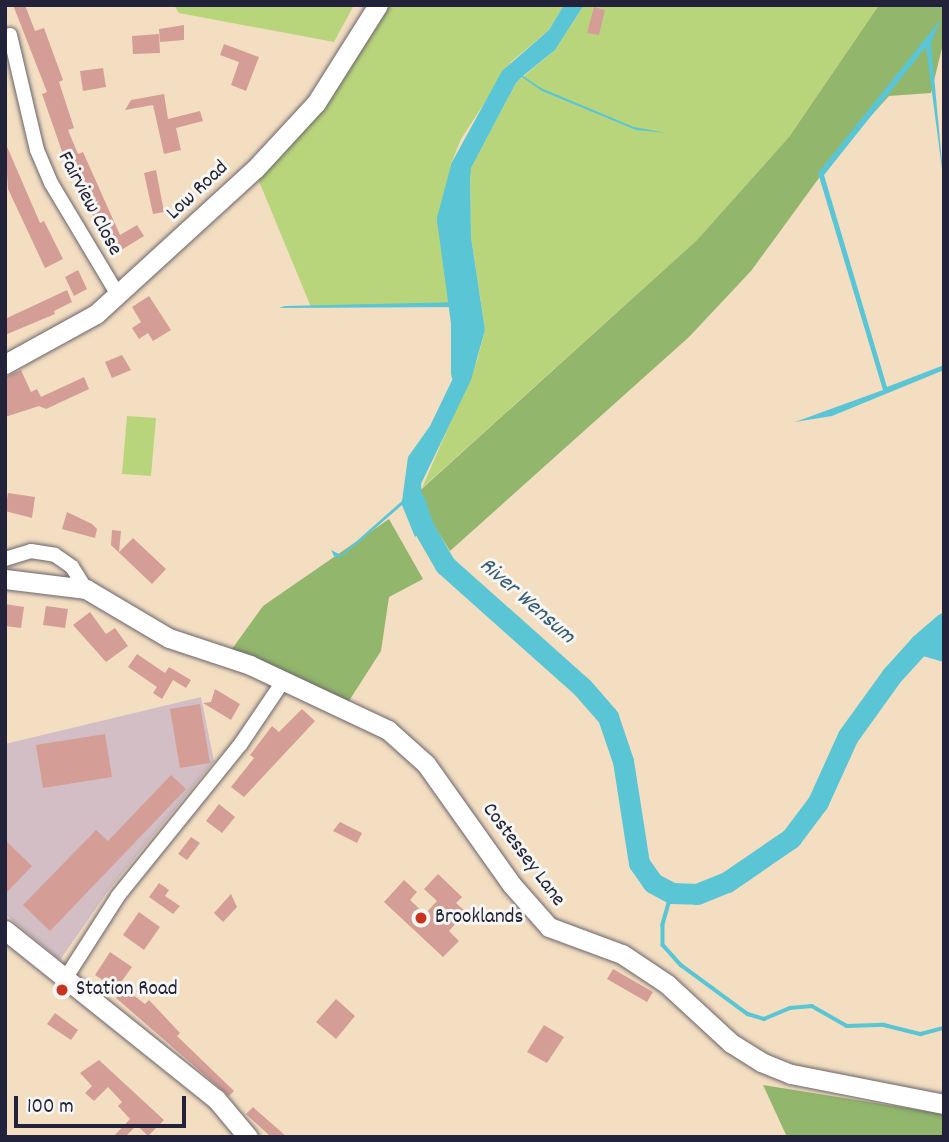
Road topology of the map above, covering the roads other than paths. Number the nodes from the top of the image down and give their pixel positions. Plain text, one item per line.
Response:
1 (378, 5) edge
2 (9, 43) edge
3 (118, 295) junction
4 (5, 364) edge
5 (5, 559) edge
6 (5, 579) edge
7 (86, 589) junction
8 (282, 683) junction
9 (5, 930) edge
10 (65, 979) junction
11 (944, 1104) edge
12 (248, 1137) edge

1 - 3 street, Low Road
2 - 3 street, Fairview Close
3 - 4 street, Low Road
5 - 7 street, Costessey Lane
6 - 7 street, Costessey Lane
7 - 8 street, Costessey Lane
8 - 10 street
8 - 11 street, Costessey Lane
9 - 10 street
10 - 12 street

